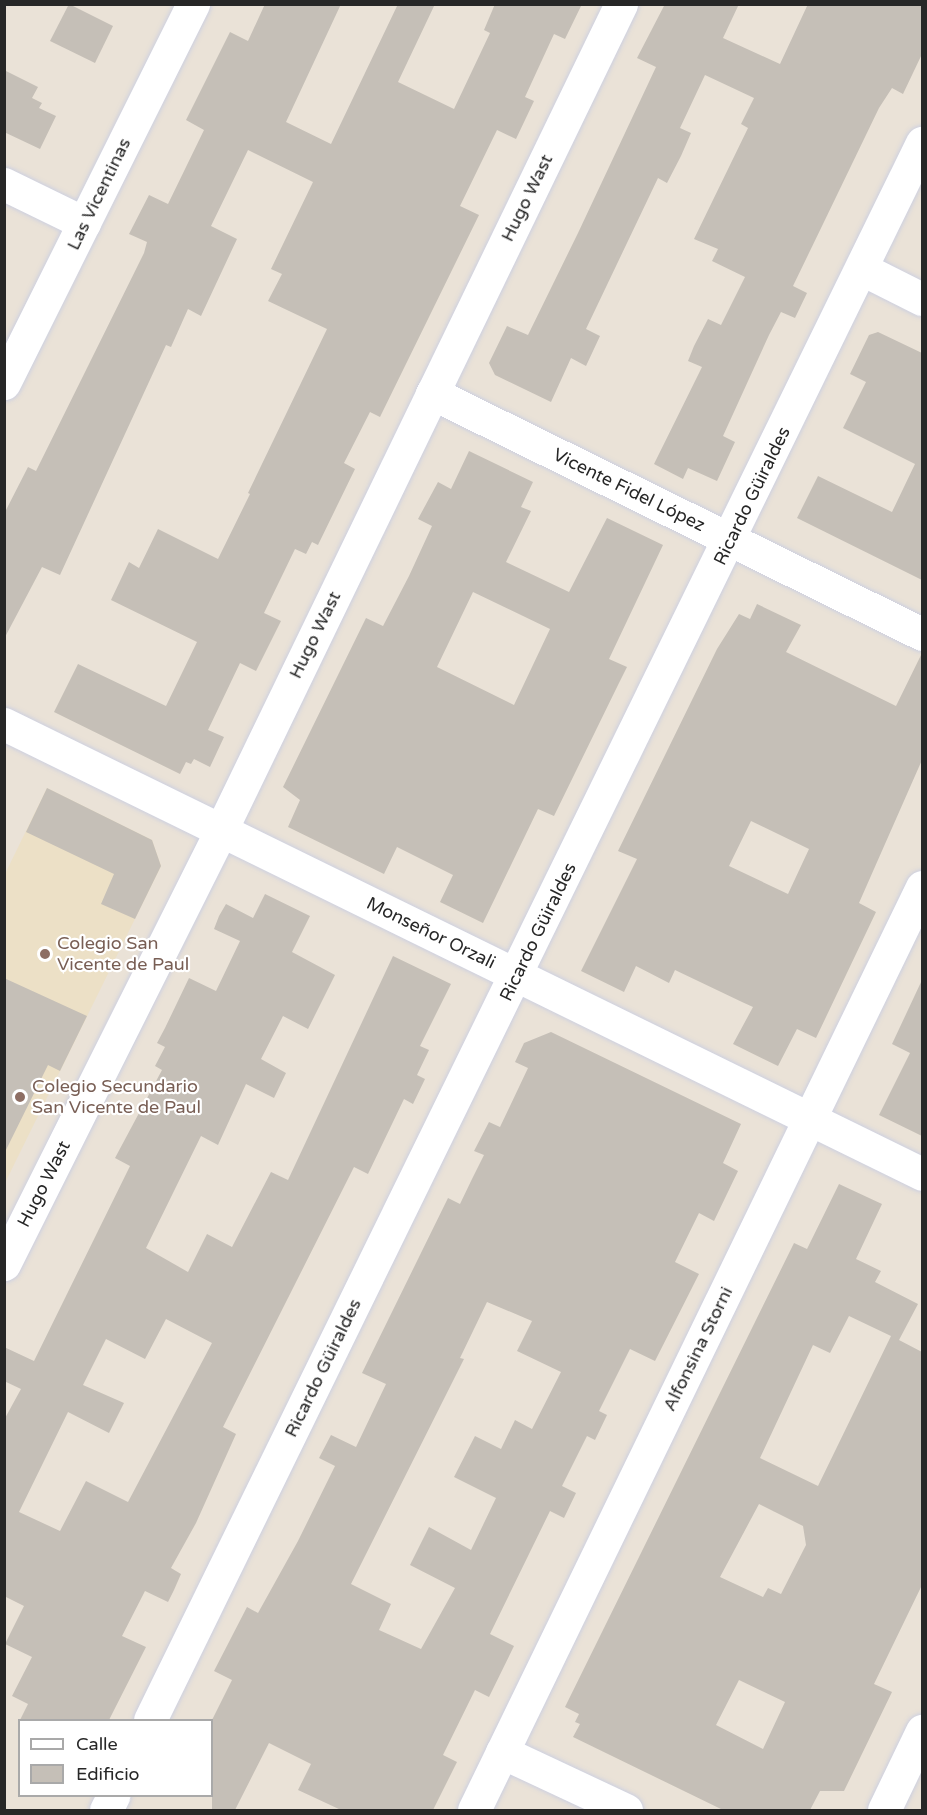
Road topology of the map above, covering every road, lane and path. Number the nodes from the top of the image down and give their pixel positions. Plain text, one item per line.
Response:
1 (193, 4) edge
2 (621, 4) edge
3 (922, 143) edge
4 (4, 184) edge
5 (84, 223) junction
6 (862, 269) junction
7 (922, 299) edge
8 (4, 384) edge
9 (432, 393) junction
10 (730, 540) junction
11 (922, 634) edge
12 (4, 724) edge
13 (221, 830) junction
14 (922, 888) edge
15 (517, 975) junction
16 (810, 1119) junction
17 (922, 1174) edge
18 (4, 1264) edge
19 (150, 1719) edge
20 (922, 1731) edge
21 (502, 1752) junction
22 (474, 1810) edge
23 (626, 1810) edge
24 (884, 1810) edge

1 - 5 street, Las Vicentinas
2 - 9 street, Hugo Wast
3 - 6 street, Ricardo Güiraldes
4 - 5 street
5 - 8 street, Las Vicentinas
6 - 7 street
6 - 10 street, Ricardo Güiraldes
9 - 10 street, Vicente Fidel López
9 - 13 street, Hugo Wast
10 - 11 street, Vicente Fidel López
10 - 15 street, Ricardo Güiraldes
12 - 13 street, Monseñor Orzali
13 - 15 street, Monseñor Orzali
13 - 18 street, Hugo Wast
14 - 16 street, Alfonsina Storni
15 - 16 street, Monseñor Orzali
15 - 19 street, Ricardo Güiraldes
16 - 17 street, Monseñor Orzali
16 - 21 street, Alfonsina Storni
20 - 24 street
21 - 22 street, Alfonsina Storni
21 - 23 street

